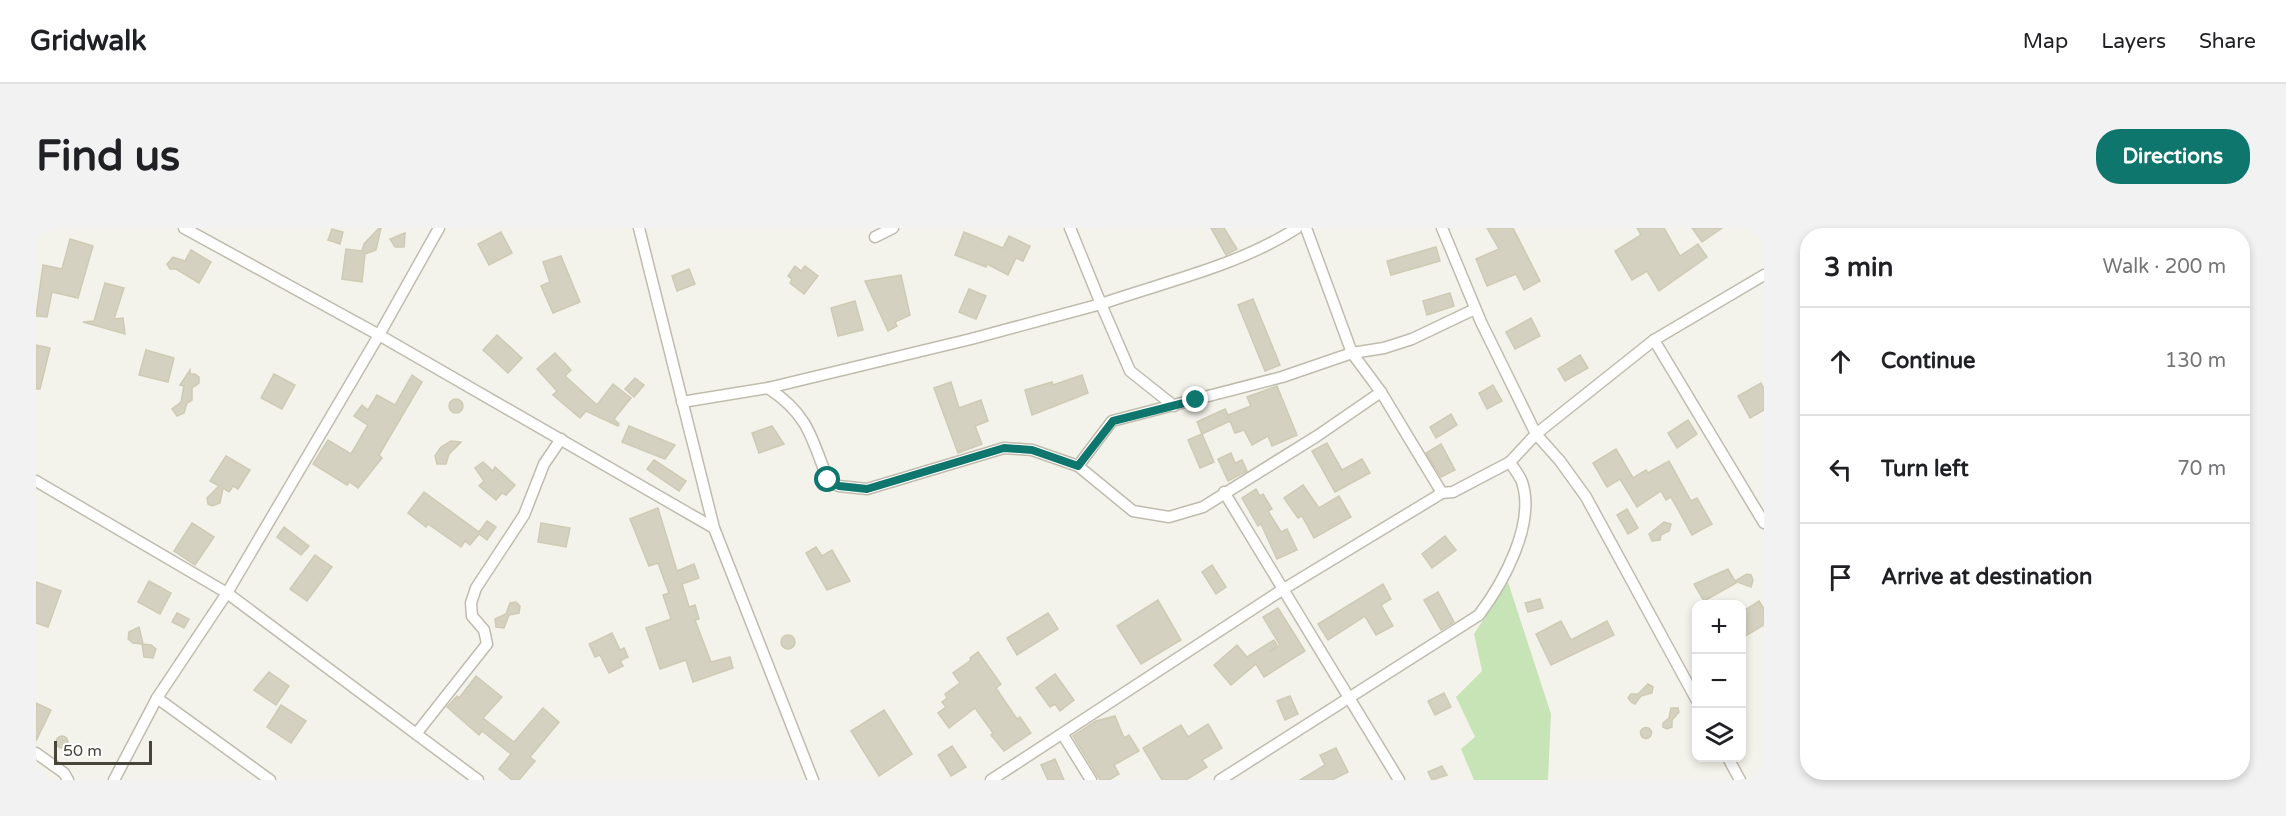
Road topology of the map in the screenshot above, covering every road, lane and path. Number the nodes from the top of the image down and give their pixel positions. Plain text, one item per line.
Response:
1 (184, 228) edge
2 (439, 228) edge
3 (639, 228) edge
4 (893, 228) edge
5 (1070, 228) edge
6 (1297, 228) edge
7 (1306, 228) edge
8 (1442, 228) edge
9 (875, 237) dead end
10 (1764, 275) edge
11 (1101, 304) junction
12 (1475, 309) junction
13 (380, 335) junction
14 (1654, 339) junction
15 (1352, 354) junction
16 (768, 388) junction
17 (1381, 392) junction
18 (682, 402) junction
19 (1174, 405) junction
20 (1536, 434) junction
21 (561, 440) junction
22 (1510, 462) junction
23 (1078, 466) junction
24 (36, 482) edge
25 (1224, 492) junction
26 (1442, 493) junction
27 (1764, 523) edge
28 (714, 528) junction
29 (1282, 590) junction
30 (227, 593) junction
31 (1692, 692) edge
32 (157, 698) junction
33 (1350, 699) junction
34 (416, 734) junction
35 (1063, 735) junction
36 (36, 753) edge
37 (1730, 762) edge
38 (68, 780) edge
39 (114, 780) edge
40 (270, 780) edge
41 (478, 780) edge
42 (813, 780) edge
43 (990, 780) edge
44 (1091, 780) edge
45 (1220, 780) edge
46 (1399, 780) edge
47 (1740, 780) edge

1 - 13 street
2 - 13 street
3 - 18 street
4 - 9 street
5 - 11 street
6 - 11 street
7 - 15 street
8 - 12 street
10 - 14 street
11 - 16 street
11 - 19 street
12 - 15 street
12 - 20 street
13 - 21 street
13 - 30 street
14 - 20 street
14 - 27 street
15 - 17 street
15 - 19 street
16 - 18 street
16 - 23 street
17 - 25 street
17 - 26 street
18 - 28 street
19 - 23 street
20 - 22 street
20 - 31 street
21 - 28 street
21 - 34 street
22 - 26 street
22 - 33 street
23 - 25 street
24 - 30 street
25 - 29 street
26 - 29 street
28 - 42 street
29 - 33 street
29 - 35 street
30 - 32 street
30 - 34 street
32 - 39 street
32 - 40 street
33 - 45 street
33 - 46 street
34 - 41 street
35 - 43 street
35 - 44 street
36 - 38 street
37 - 47 street

